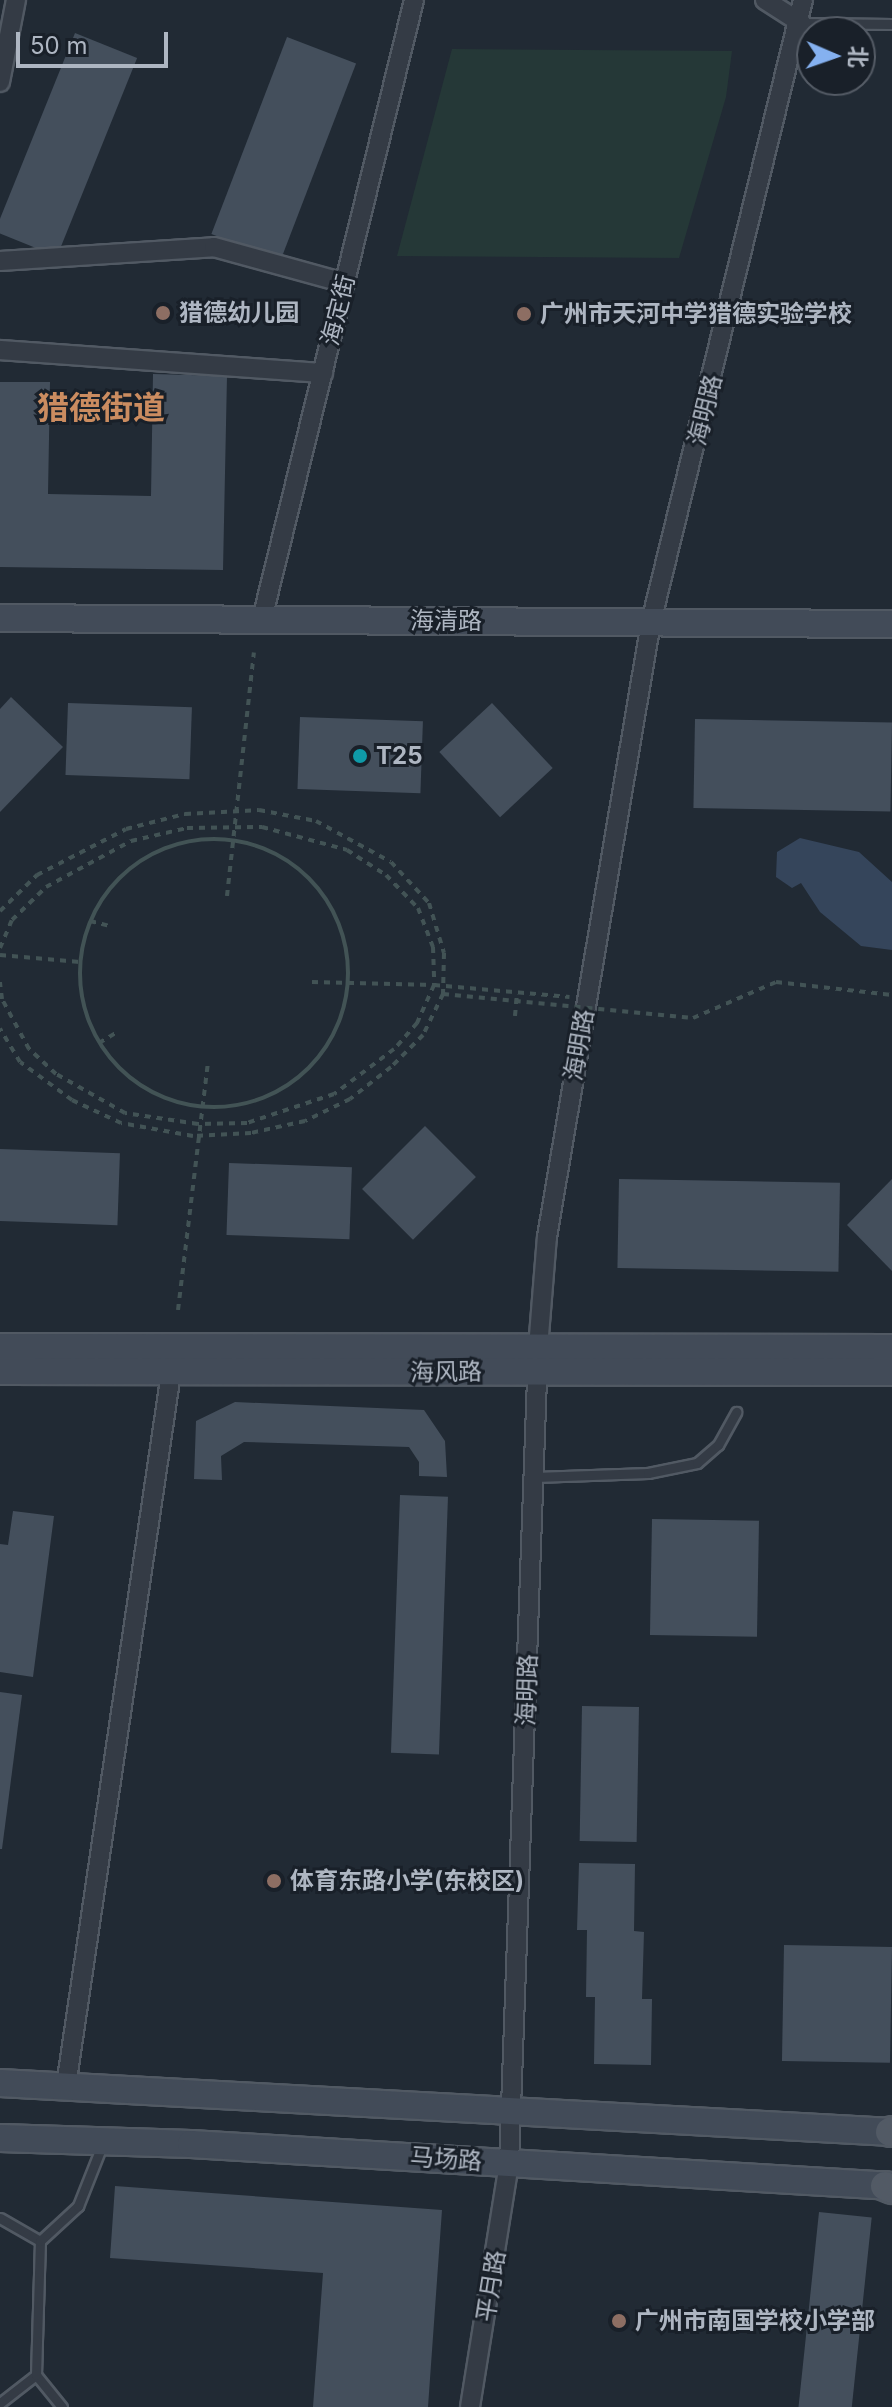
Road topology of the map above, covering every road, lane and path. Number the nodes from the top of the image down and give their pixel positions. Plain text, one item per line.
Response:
1 (16, 0) edge
2 (414, 0) edge
3 (765, 0) edge
4 (796, 20) edge
5 (796, 43) edge
6 (0, 82) edge
7 (0, 261) edge
8 (345, 283) junction
9 (0, 350) edge
10 (323, 373) junction
11 (0, 618) edge
12 (262, 619) junction
13 (651, 622) junction
14 (892, 624) edge
15 (254, 652) dead end
16 (234, 825) junction
17 (233, 839) junction
18 (227, 896) dead end
19 (0, 911) edge
20 (90, 921) junction
21 (110, 926) dead end
22 (0, 948) edge
23 (0, 955) edge
24 (80, 962) junction
25 (0, 982) edge
26 (312, 982) dead end
27 (348, 984) junction
28 (434, 985) junction
29 (517, 993) junction
30 (443, 994) junction
31 (892, 995) edge
32 (587, 998) junction
33 (520, 1002) junction
34 (0, 1029) edge
35 (119, 1031) dead end
36 (99, 1043) junction
37 (208, 1061) dead end
38 (201, 1107) junction
39 (198, 1124) junction
40 (178, 1310) dead end
41 (0, 1347) edge
42 (892, 1348) edge
43 (537, 1359) junction
44 (173, 1361) junction
45 (0, 1371) edge
46 (892, 1372) edge
47 (736, 1412) dead end
48 (535, 1477) junction
49 (0, 2083) edge
50 (66, 2086) junction
51 (512, 2111) junction
52 (891, 2132) edge
53 (0, 2138) edge
54 (104, 2142) junction
55 (509, 2164) junction
56 (890, 2187) edge
57 (0, 2218) edge
58 (40, 2241) junction
59 (36, 2375) junction
60 (0, 2403) edge
61 (62, 2407) edge
62 (470, 2407) edge

1 - 6 street
2 - 8 street, 海定街
3 - 4 street
5 - 13 street, 海明路
7 - 8 street
8 - 10 street, 海定街
9 - 10 street
10 - 12 street, 海定街
11 - 12 street, 海清路
12 - 13 street, 海清路
13 - 14 street, 海清路
13 - 32 street, 海明路
15 - 16 path
16 - 17 path
16 - 22 path
16 - 28 path
17 - 18 path
17 - 20 path
17 - 27 path
19 - 30 path, bridge
20 - 21 path
20 - 24 path
23 - 24 path
24 - 36 path
25 - 39 path
26 - 27 path
27 - 28 path
27 - 38 path
28 - 29 path
28 - 39 path
29 - 32 path
29 - 33 path
30 - 33 path, bridge
30 - 34 path, bridge
31 - 33 path, bridge
32 - 43 street, 海明路
35 - 36 path
36 - 38 path
37 - 38 path
38 - 39 path
39 - 40 path
41 - 44 street, 海风路
42 - 43 street, 海风路
43 - 44 street, 海风路
43 - 46 street, 海风路
43 - 48 street, 海明路
44 - 45 street, 海风路
44 - 50 street
47 - 48 lane
48 - 51 street, 海明路
49 - 50 street
50 - 51 street
51 - 52 street
51 - 55 street, 海明路
53 - 54 street, 马场路
54 - 55 street, 马场路
54 - 58 lane
55 - 56 street, 马场路
55 - 62 street, 平月路
57 - 58 lane
58 - 59 lane
59 - 60 lane
59 - 61 lane

